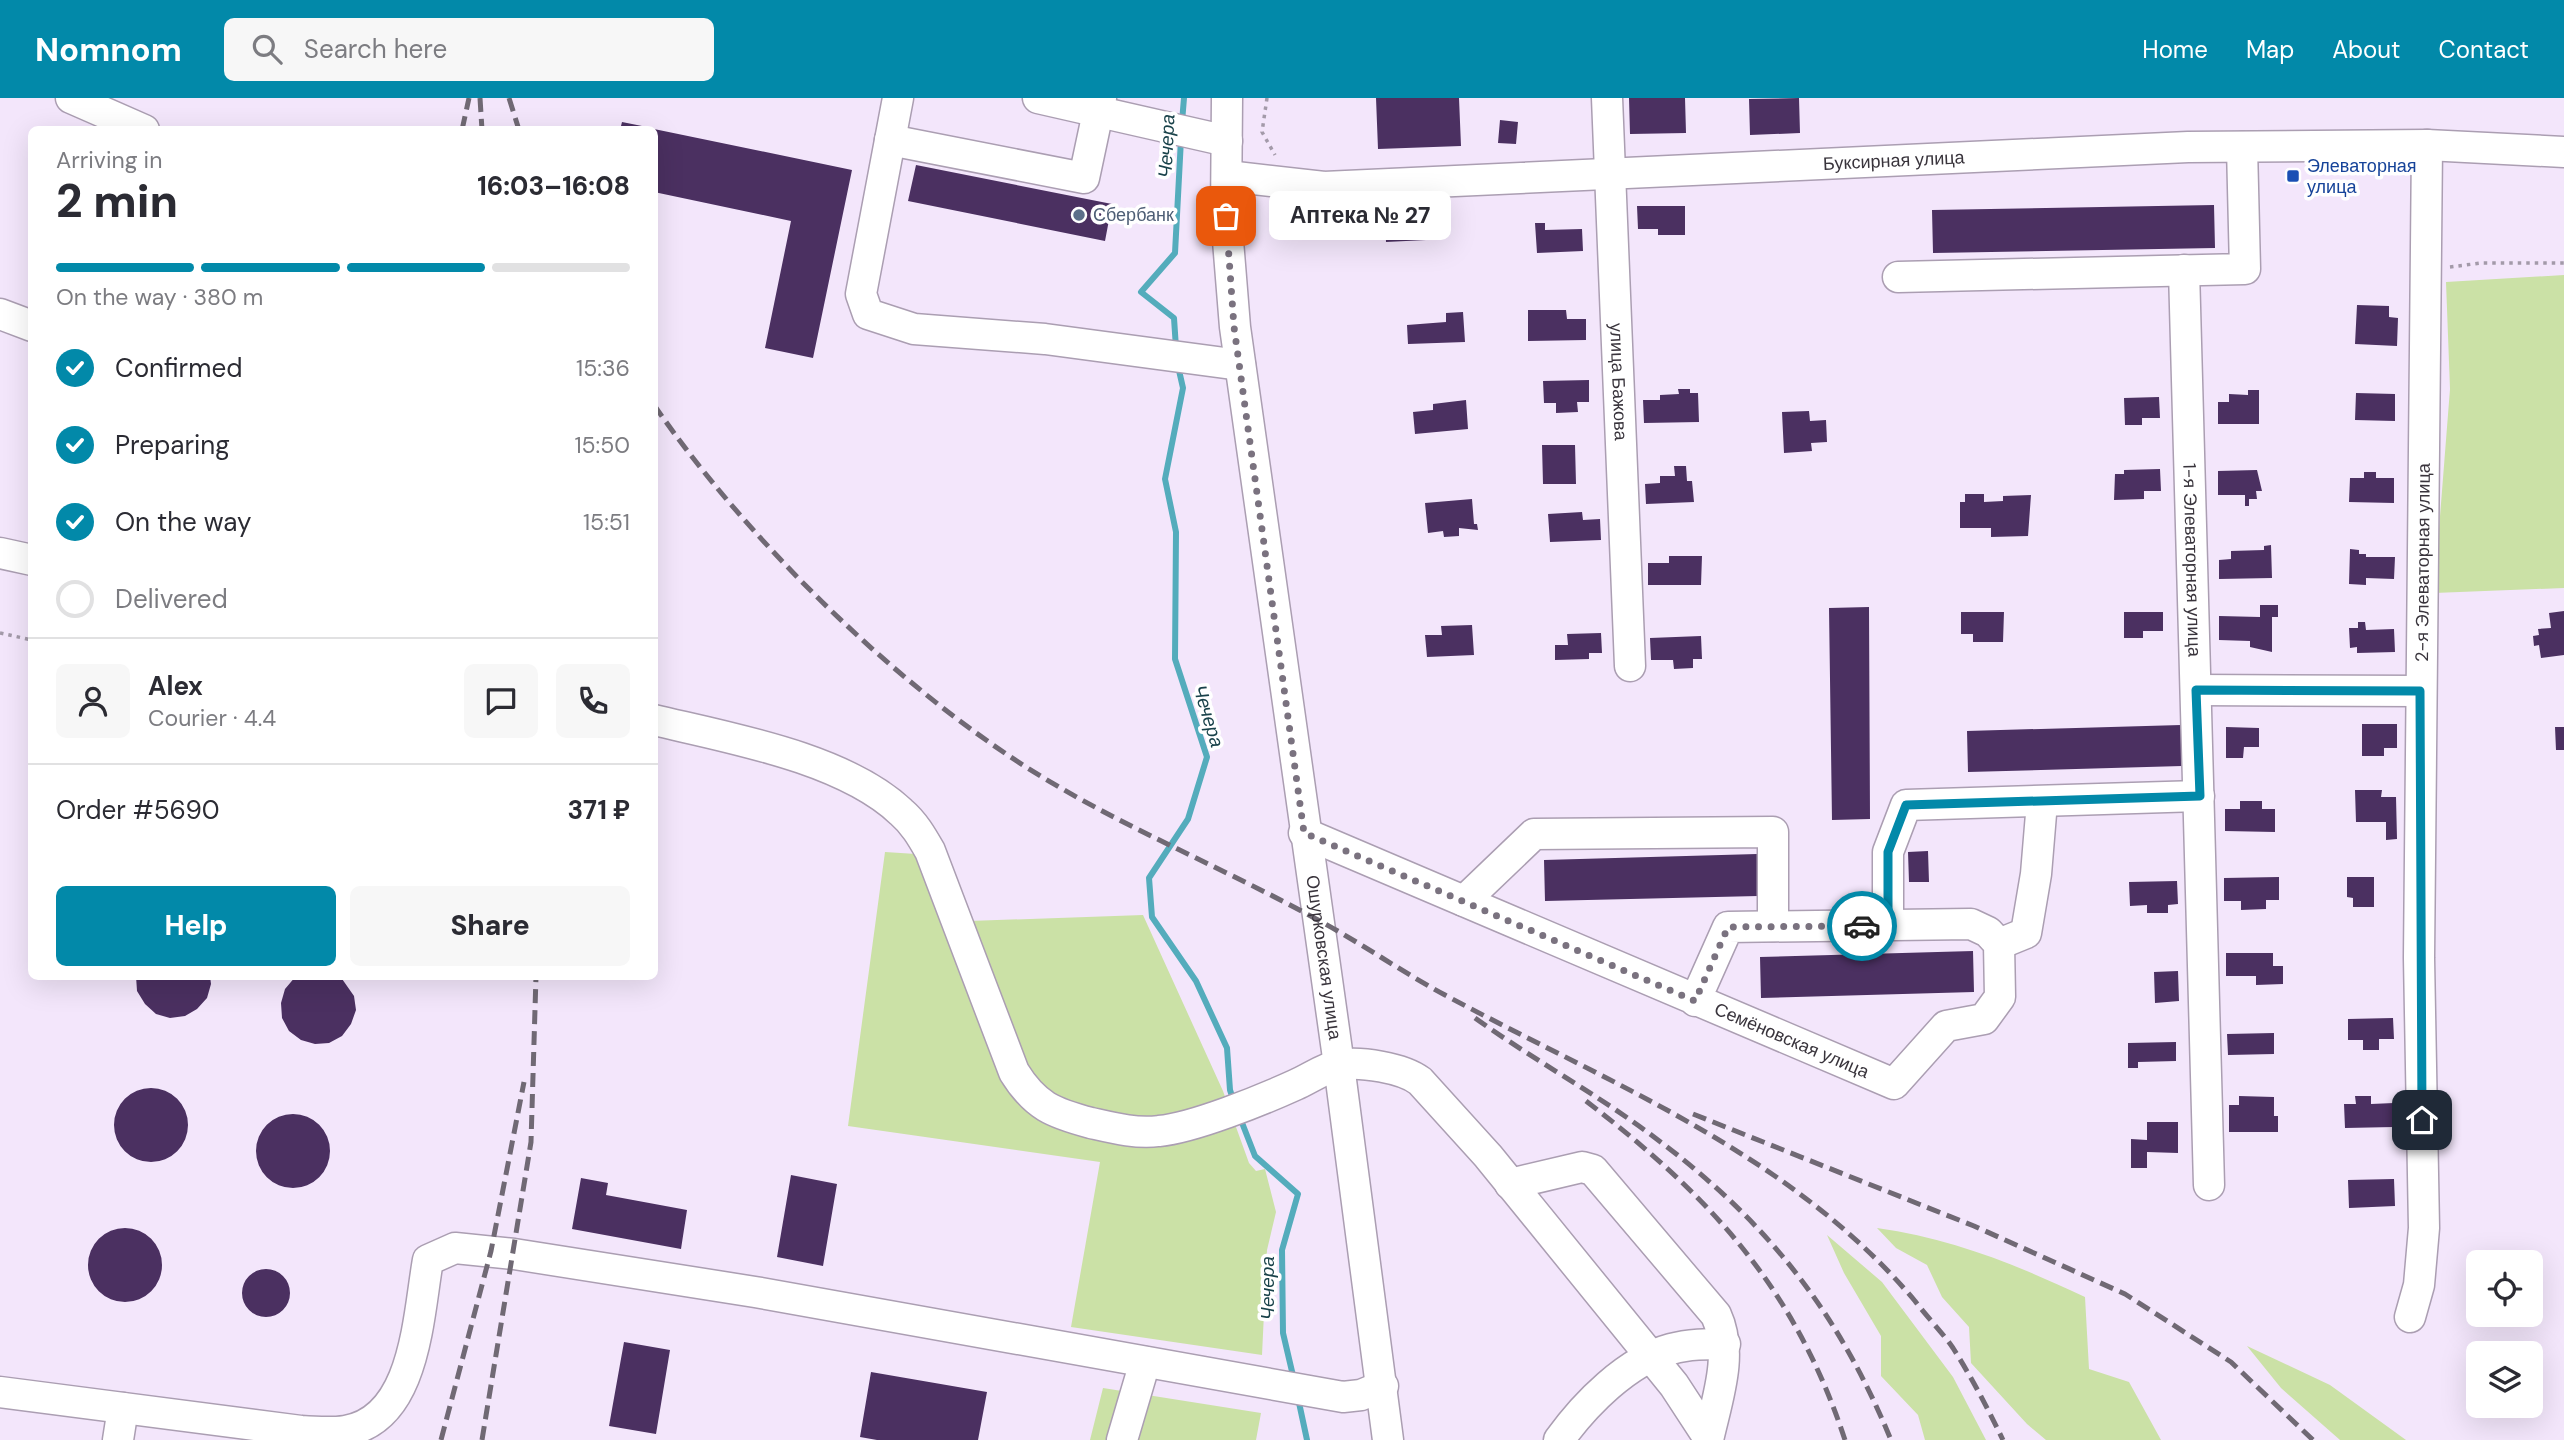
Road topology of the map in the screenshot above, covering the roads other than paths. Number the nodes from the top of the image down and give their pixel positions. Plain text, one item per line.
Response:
1 (71, 98) edge
2 (898, 98) edge
3 (1038, 98) edge
4 (1227, 98) edge
5 (1607, 98) edge
6 (1100, 104) edge
7 (135, 126) edge
8 (890, 140) junction
9 (1227, 141) junction
10 (2427, 145) junction
11 (2242, 147) junction
12 (2564, 152) edge
13 (1610, 174) junction
14 (1227, 176) junction
15 (2184, 270) junction
16 (1898, 277) dead end
17 (0, 314) edge
18 (28, 324) edge
19 (1240, 365) junction
20 (0, 553) edge
21 (28, 559) edge
22 (1630, 666) dead end
23 (2196, 690) junction
24 (2420, 691) junction
25 (658, 721) edge
26 (2200, 796) junction
27 (2042, 802) junction
28 (1304, 833) junction
29 (1464, 901) junction
30 (1888, 925) junction
31 (1773, 926) junction
32 (1999, 944) junction
33 (1695, 1001) junction
34 (1339, 1065) junction
35 (1510, 1184) junction
36 (2210, 1185) dead end
37 (2410, 1317) dead end
38 (1725, 1344) junction
39 (1651, 1356) junction
40 (1145, 1362) junction
41 (1383, 1385) junction
42 (0, 1392) edge
43 (123, 1408) junction
44 (1708, 1439) edge
45 (118, 1440) edge
46 (1122, 1440) edge
47 (1388, 1440) edge
48 (1559, 1440) edge

1 - 7 street
2 - 8 street
3 - 6 street
4 - 9 street, Ошурковская улица
5 - 13 street, улица Бажова
6 - 8 street
6 - 9 street
8 - 19 street
9 - 14 street, Ошурковская улица
10 - 11 street, Буксирная улица
10 - 12 street, Буксирная улица
10 - 24 street, 2-я Элеваторная улица
11 - 13 street, Буксирная улица
11 - 15 street
13 - 14 street, Буксирная улица
13 - 22 street, улица Бажова
14 - 19 street, Ошурковская улица
15 - 16 street
15 - 23 street, 1-я Элеваторная улица
17 - 18 street
19 - 28 street, Ошурковская улица
20 - 21 street
23 - 24 street
23 - 26 street, 1-я Элеваторная улица
24 - 37 street, 2-я Элеваторная улица
25 - 34 street
26 - 27 street
26 - 36 street, 1-я Элеваторная улица
27 - 30 street
27 - 32 street
28 - 29 street, Семёновская улица
28 - 34 street, Ошурковская улица
29 - 31 street
29 - 33 street, Семёновская улица
30 - 31 street
30 - 32 street
31 - 33 street
32 - 33 street, Семёновская улица
34 - 35 street
34 - 41 street, Ошурковская улица
35 - 38 street
35 - 39 street
38 - 39 street
38 - 44 street
39 - 44 street
39 - 48 street
40 - 41 street
40 - 43 street
40 - 46 street
41 - 47 street, Ошурковская улица
42 - 43 street
43 - 45 street

